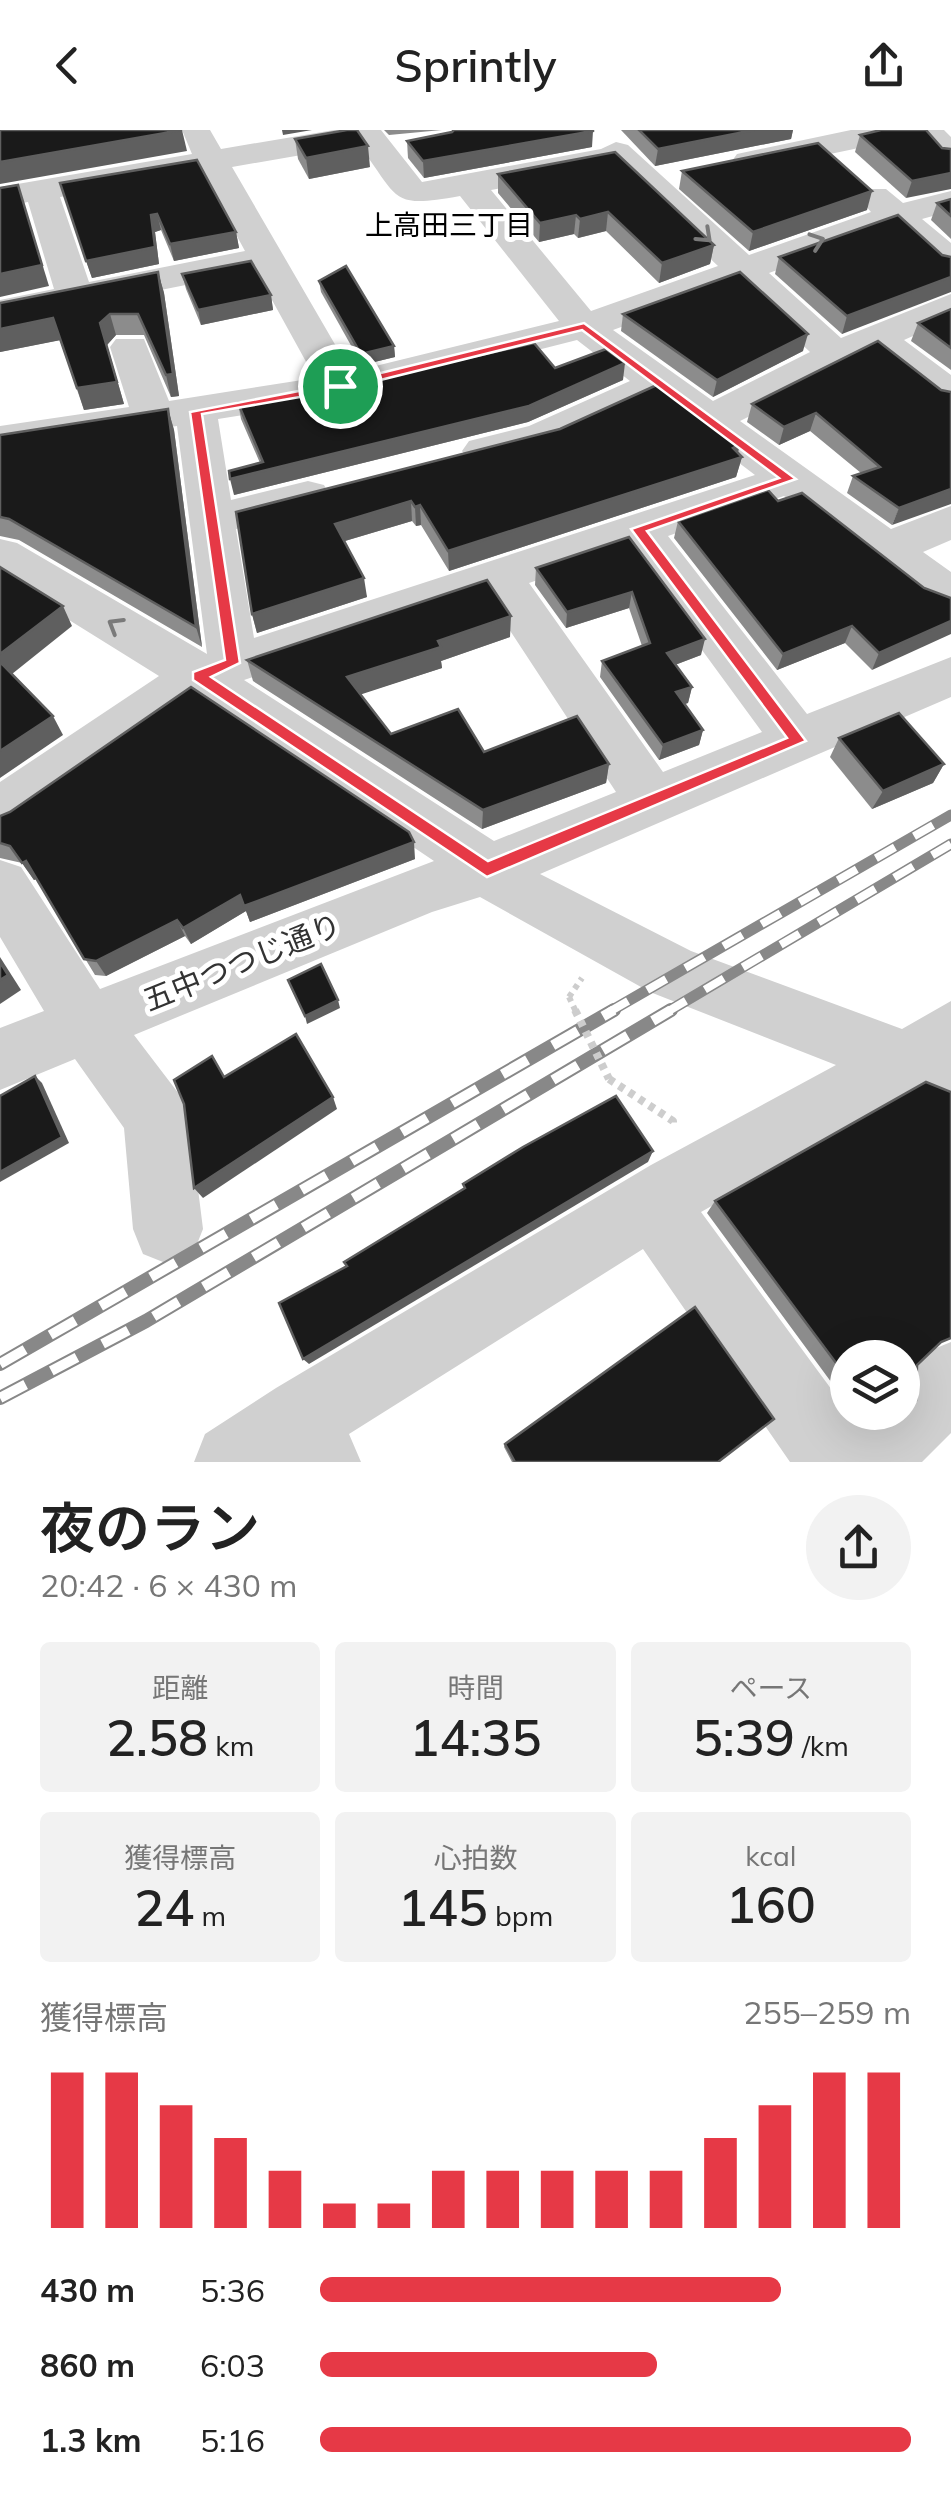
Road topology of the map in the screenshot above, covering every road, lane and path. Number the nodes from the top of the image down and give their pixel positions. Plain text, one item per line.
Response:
1 (194, 130) edge
2 (898, 130) edge
3 (926, 130) edge
4 (812, 138) edge
5 (609, 143) edge
6 (951, 154) edge
7 (731, 156) edge
8 (211, 162) junction
9 (680, 175) edge
10 (646, 182) junction
11 (468, 184) junction
12 (41, 190) junction
13 (0, 197) edge
14 (951, 201) edge
15 (895, 214) junction
16 (265, 258) junction
17 (951, 262) edge
18 (740, 268) junction
19 (75, 296) junction
20 (951, 306) edge
21 (0, 312) edge
22 (584, 326) junction
23 (876, 337) junction
24 (130, 347) dead end
25 (836, 354) junction
26 (658, 384) junction
27 (340, 386) junction
28 (951, 395) edge
29 (175, 415) junction
30 (707, 420) junction
31 (0, 437) edge
32 (451, 460) edge
33 (789, 479) junction
34 (341, 488) edge
35 (212, 520) junction
36 (951, 522) edge
37 (638, 529) junction
38 (886, 550) junction
39 (0, 555) edge
40 (498, 575) junction
41 (951, 597) edge
42 (216, 669) junction
43 (951, 676) edge
44 (798, 741) junction
45 (650, 798) junction
46 (0, 811) edge
47 (487, 870) junction
48 (0, 885) edge
49 (570, 998) dead end
50 (87, 1024) junction
51 (935, 1056) edge
52 (0, 1059) edge
53 (664, 1196) junction
54 (168, 1229) dead end
55 (951, 1380) edge
56 (312, 1439) edge
57 (233, 1462) edge
58 (837, 1462) edge
59 (867, 1462) edge

1 - 8 street
2 - 4 street
3 - 6 street
4 - 7 street
4 - 15 street
5 - 10 street
5 - 11 street
8 - 11 street
8 - 12 street
8 - 16 street
9 - 10 street
10 -> 18 street
11 - 22 street
12 - 13 street
12 - 19 street
14 - 15 street
15 - 17 street
18 -> 15 street
16 - 19 street
16 - 27 street
18 - 22 street
18 - 25 street
19 - 21 street
20 - 23 street
22 - 26 street
22 - 27 street
23 - 25 street
23 - 28 street
24 - 29 street
25 - 30 street
26 - 30 street
26 - 32 street
27 - 29 street
29 - 31 street
29 - 35 street
30 - 33 street
33 - 37 street
33 - 38 street
34 - 35 street
35 - 42 street
36 - 38 street
37 - 40 street
37 - 44 street
38 - 41 street
42 -> 39 street
40 - 42 street
40 - 45 street
42 - 46 street
42 - 47 street
43 - 44 street, 五中つつじ通り
44 - 45 street, 五中つつじ通り
45 - 47 street, 五中つつじ通り
47 - 50 street, 五中つつじ通り
47 - 51 street
48 - 50 street
49 - 53 path, bridge
50 - 52 street, 五中つつじ通り
50 - 54 street
51 - 53 street
53 - 56 street
53 - 58 street
55 - 59 street
56 - 57 street

